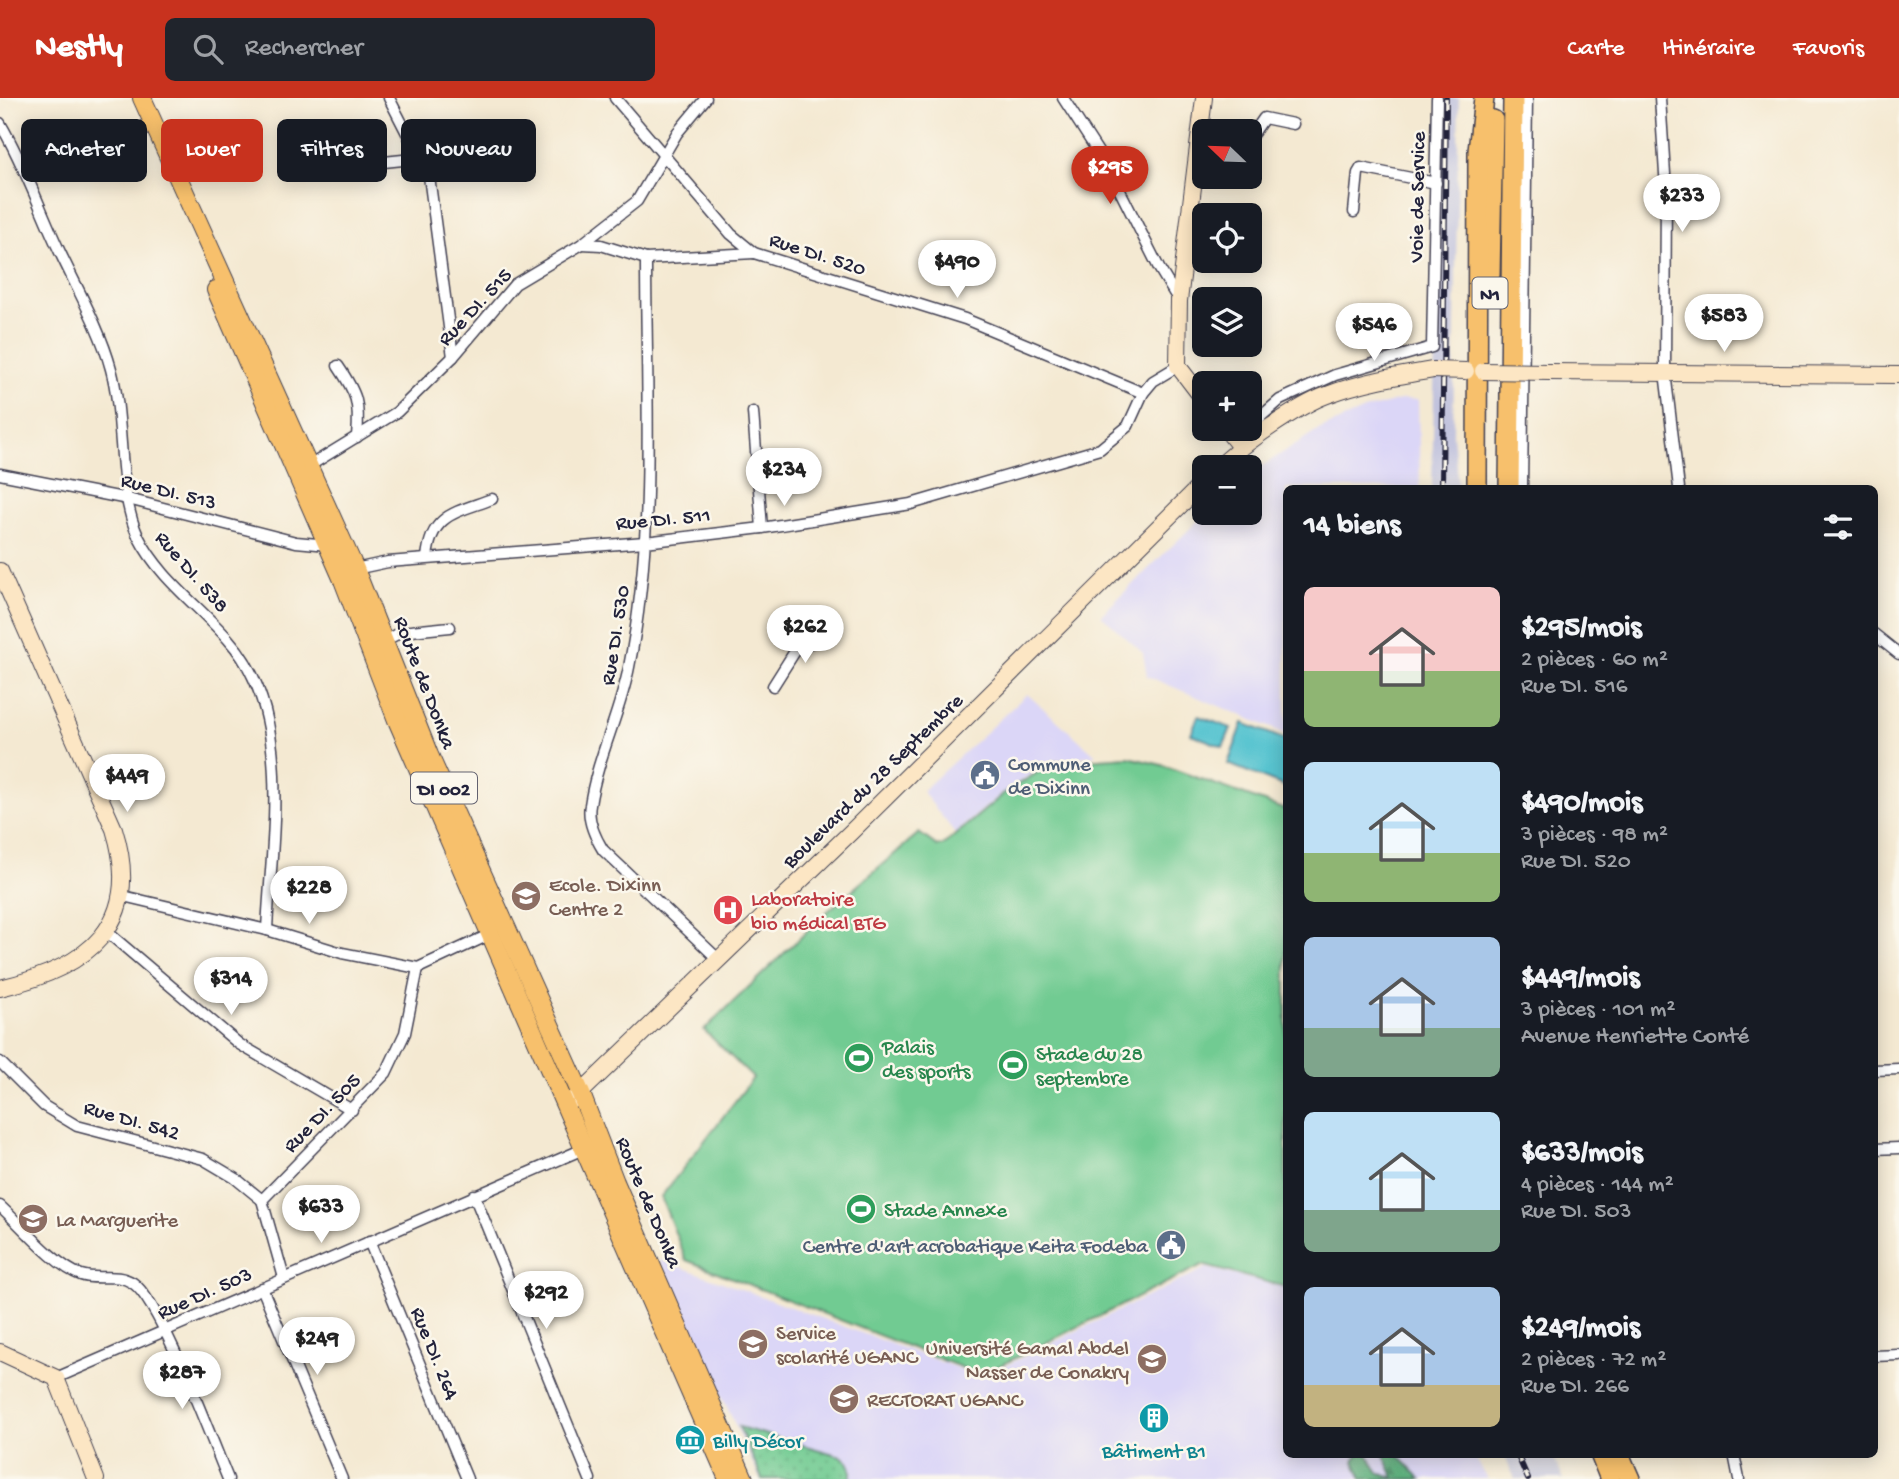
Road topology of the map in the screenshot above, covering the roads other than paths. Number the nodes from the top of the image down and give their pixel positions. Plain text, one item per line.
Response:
1 (131, 98) edge
2 (142, 98) edge
3 (389, 98) edge
4 (615, 98) edge
5 (706, 98) edge
6 (1063, 98) edge
7 (1204, 98) edge
8 (1437, 98) edge
9 (1484, 98) edge
10 (1493, 98) edge
11 (1513, 98) edge
12 (1527, 98) edge
13 (1660, 98) edge
14 (1205, 119) edge
15 (401, 120) edge
16 (1262, 121) edge
17 (0, 123) edge
18 (1293, 124) dead end
19 (664, 158) junction
20 (430, 182) edge
21 (1436, 183) junction
22 (1197, 189) edge
23 (1354, 212) dead end
24 (582, 244) junction
25 (754, 253) junction
26 (646, 259) junction
27 (1179, 301) junction
28 (453, 357) junction
29 (338, 366) dead end
30 (1178, 366) junction
31 (1475, 371) junction
32 (1665, 372) junction
33 (1899, 375) edge
34 (1192, 384) edge
35 (1143, 393) junction
36 (752, 412) dead end
37 (1262, 416) edge
38 (1262, 423) edge
39 (357, 437) junction
40 (309, 466) junction
41 (0, 474) edge
42 (1477, 485) edge
43 (1488, 485) edge
44 (1509, 485) edge
45 (1522, 485) edge
46 (1679, 485) edge
47 (1192, 494) edge
48 (128, 499) junction
49 (492, 499) dead end
50 (762, 528) junction
51 (645, 542) junction
52 (327, 545) junction
53 (427, 558) junction
54 (355, 569) junction
55 (0, 571) edge
56 (450, 627) dead end
57 (830, 635) dead end
58 (1878, 637) edge
59 (386, 640) junction
60 (1899, 654) edge
61 (773, 686) dead end
62 (123, 896) junction
63 (267, 930) junction
64 (106, 931) junction
65 (493, 933) junction
66 (718, 959) junction
67 (418, 968) junction
68 (0, 988) edge
69 (0, 1062) edge
70 (1899, 1069) edge
71 (1878, 1070) edge
72 (574, 1099) junction
73 (352, 1110) junction
74 (593, 1145) junction
75 (1899, 1148) edge
76 (1878, 1149) edge
77 (474, 1195) junction
78 (262, 1200) junction
79 (0, 1206) edge
80 (369, 1241) junction
81 (284, 1278) junction
82 (262, 1288) junction
83 (165, 1330) junction
84 (0, 1352) edge
85 (1899, 1355) edge
86 (1878, 1356) edge
87 (56, 1378) junction
88 (1602, 1458) edge
89 (1621, 1458) edge
90 (1735, 1458) edge
91 (96, 1479) edge
92 (228, 1479) edge
93 (342, 1479) edge
94 (467, 1479) edge
95 (590, 1479) edge
96 (728, 1479) edge
97 (744, 1479) edge
98 (1610, 1479) edge
99 (1630, 1479) edge
100 (1739, 1479) edge

1 - 52 main road, Route de Donka / DI 002
2 - 40 main road, Route de Donka / DI 002
3 - 15 street
4 - 19 street, Rue DI. 520
5 - 19 street, Rue DI. 515
6 - 27 street
7 - 14 main road
8 - 21 street, Voie de Service
9 - 31 highway
10 - 43 highway, N1
11 - 44 highway, N1
12 - 45 street
13 - 32 street
16 - 18 street
17 - 48 street, Rue DI. 538
19 - 24 street, Rue DI. 515
19 - 25 street, Rue DI. 520
20 - 28 street
21 - 23 street
21 - 37 street, Voie de Service
22 - 27 main road
24 - 26 street
24 - 28 street, Rue DI. 515
25 - 26 street
25 - 35 street, Rue DI. 520
26 - 51 street, Rue DI. 530
27 - 30 main road
28 - 39 street, Rue DI. 515
29 - 39 street
30 - 34 main road
30 - 35 street, Rue DI. 511
31 - 32 main road, bridge
31 - 38 main road, bridge
31 - 42 highway
32 - 33 main road
32 - 46 street
35 - 50 street, Rue DI. 511
36 - 50 street
39 - 40 street, Rue DI. 515
40 - 54 main road, Route de Donka / DI 002
41 - 48 street, Rue DI. 513
47 - 66 main road, Boulevard du 28 Septembre
48 - 52 street, Rue DI. 513
48 - 63 street, Rue DI. 538
49 - 53 street
50 - 51 street, Rue DI. 511
51 - 53 street, Rue DI. 511
51 - 66 street, Rue DI. 530
52 - 65 main road, Route de Donka / DI 002
53 - 54 street, Rue DI. 511
54 - 59 main road, Route de Donka / DI 002
55 - 62 main road
56 - 59 street
57 - 61 street
58 - 60 street
59 - 72 main road, Route de Donka / DI 002
62 - 63 street
62 - 64 main road
63 - 67 street
64 - 68 main road
64 - 73 street
65 - 67 street
65 - 72 main road, Route de Donka / DI 002
66 - 72 main road, Boulevard du 28 Septembre
67 - 73 street, Rue DI. 505
69 - 78 street, Rue DI. 542
70 - 71 street
72 - 74 main road, Route de Donka / DI 002
73 - 78 street, Rue DI. 505
74 - 77 street, Rue DI. 503
74 - 96 main road, Route de Donka / DI 002
74 - 97 main road, Route de Donka / DI 002
75 - 76 street
77 - 80 street, Rue DI. 503
77 - 95 street
78 - 81 street
79 - 83 street
80 - 81 street, Rue DI. 503
80 - 94 street, Rue DI. 264
81 - 82 street, Rue DI. 503
82 - 83 street, Rue DI. 503
82 - 93 street
83 - 87 street, Rue DI. 503
83 - 92 street
84 - 87 main road
85 - 86 street
87 - 91 main road
88 - 98 highway
89 - 99 highway
90 - 100 street

